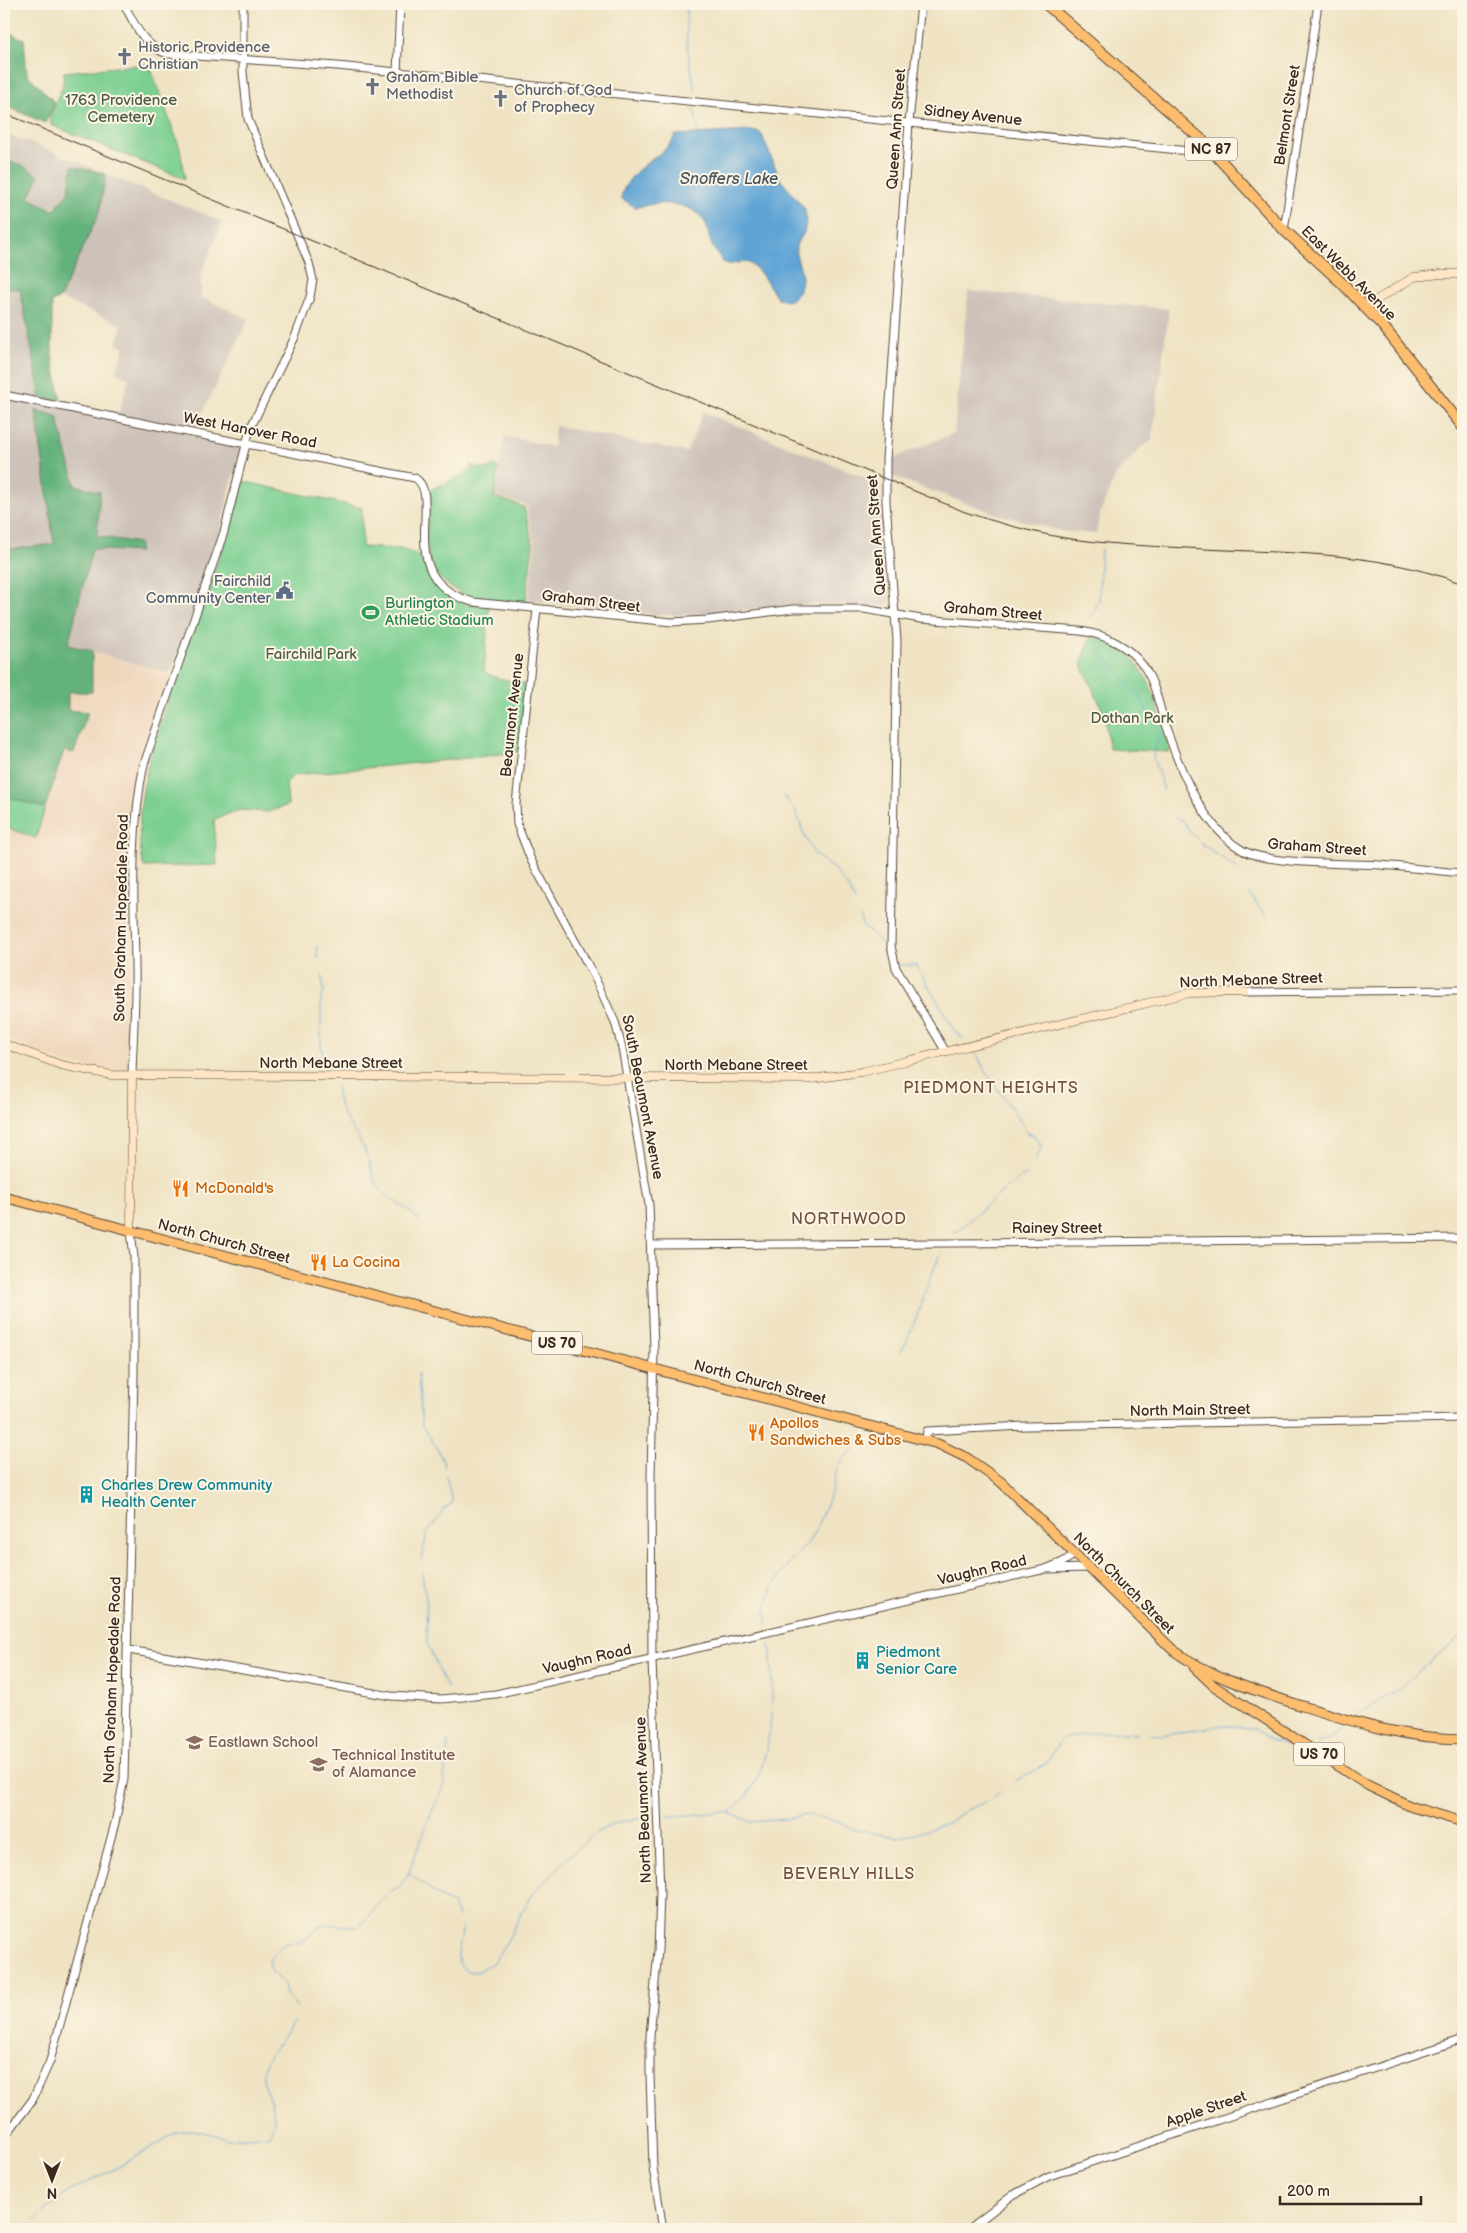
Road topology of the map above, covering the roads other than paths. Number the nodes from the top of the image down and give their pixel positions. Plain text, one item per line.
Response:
1 (124, 4) edge
2 (243, 4) edge
3 (400, 4) edge
4 (921, 4) edge
5 (1046, 4) edge
6 (1318, 4) edge
7 (224, 58) junction
8 (243, 58) junction
9 (243, 72) junction
10 (397, 73) junction
11 (909, 123) junction
12 (1204, 149) junction
13 (1284, 230) junction
14 (1463, 274) edge
15 (1365, 308) junction
16 (4, 395) edge
17 (1463, 428) edge
18 (246, 442) junction
19 (425, 550) joint
20 (537, 609) junction
21 (895, 614) junction
22 (517, 824) joint
23 (1463, 873) edge
24 (1463, 990) edge
25 (1245, 992) joint
26 (4, 1044) edge
27 (946, 1052) junction
28 (132, 1075) junction
29 (627, 1078) junction
30 (4, 1197) edge
31 (131, 1231) junction
32 (1463, 1238) edge
33 (651, 1245) junction
34 (654, 1369) junction
35 (1463, 1418) edge
36 (926, 1440) junction
37 (1076, 1554) junction
38 (1090, 1568) junction
39 (1046, 1569) junction
40 (129, 1650) junction
41 (652, 1658) junction
42 (1189, 1662) junction
43 (1463, 1739) edge
44 (1463, 1822) edge
45 (1463, 2039) edge
46 (4, 2138) edge
47 (663, 2229) edge
48 (969, 2229) edge

1 - 7 street, Sidney Avenue
2 - 8 street, South Graham Hopedale Road
3 - 10 street
4 - 11 street, Queen Ann Street
5 - 12 highway, East Webb Avenue / NC 87
6 - 13 street, Belmont Street
7 - 8 street, Sidney Avenue
7 - 9 street
8 - 9 street, South Graham Hopedale Road
8 - 10 street, Sidney Avenue
9 - 18 street, South Graham Hopedale Road
10 - 11 street, Sidney Avenue
11 - 12 street, Sidney Avenue
11 - 21 street, Queen Ann Street
12 - 13 highway, East Webb Avenue / NC 87
13 - 15 highway, East Webb Avenue / NC 87
14 - 15 main road
15 - 17 highway, East Webb Avenue / NC 87
16 - 18 street, West Hanover Road
18 - 19 street, West Hanover Road
18 - 28 street, South Graham Hopedale Road
19 - 20 street, Graham Street
20 - 21 street, Graham Street
20 - 22 street, Beaumont Avenue
21 - 23 street, Graham Street
21 - 27 street, Queen Ann Street
22 - 29 street, South Beaumont Avenue
24 - 25 street, North Mebane Street
25 - 27 main road, North Mebane Street
26 - 28 main road, North Mebane Street
27 - 29 main road, North Mebane Street
28 - 29 main road, North Mebane Street
28 - 31 main road, South Graham Hopedale Road
29 - 33 street, South Beaumont Avenue
30 - 31 main road, North Church Street / US 70
31 - 34 main road, North Church Street / US 70
31 - 40 street, North Graham Hopedale Road
32 - 33 street, Rainey Street
33 - 34 street, South Beaumont Avenue
34 - 36 main road, North Church Street / US 70
34 - 41 street, North Beaumont Avenue
35 - 36 street, North Main Street
36 - 37 main road, North Church Street / US 70
37 - 38 main road, North Church Street / US 70
37 - 39 street, Vaughn Road
38 - 39 street, Vaughn Road
38 - 42 main road, North Church Street / US 70
39 - 41 street, Vaughn Road
40 - 41 street, Vaughn Road
40 - 46 street, North Graham Hopedale Road
41 - 47 street, North Beaumont Avenue
42 - 43 main road, North Church Street / US 70
42 - 44 main road, US 70
45 - 48 street, Apple Street

